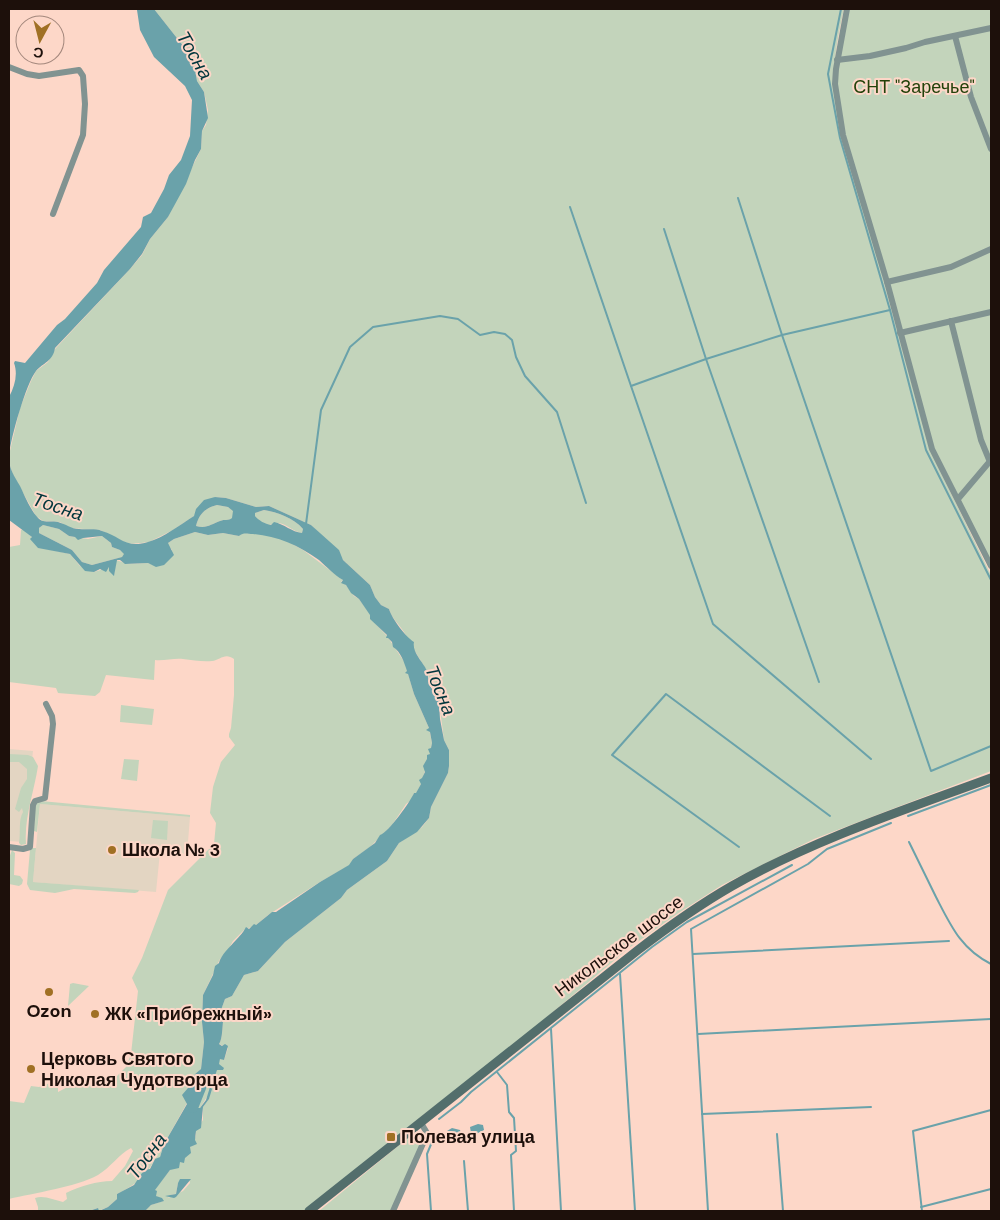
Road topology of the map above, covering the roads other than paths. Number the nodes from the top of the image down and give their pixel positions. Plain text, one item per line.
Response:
1 (847, 9) edge
2 (991, 28) edge
3 (955, 36) junction
4 (837, 60) junction
5 (9, 67) edge
6 (991, 149) edge
7 (53, 214) dead end
8 (991, 249) edge
9 (887, 282) junction
10 (991, 312) edge
11 (951, 321) junction
12 (900, 333) junction
13 (991, 461) edge
14 (958, 499) junction
15 (991, 566) edge
16 (46, 704) dead end
17 (991, 778) edge
18 (9, 848) edge
19 (421, 1123) junction
20 (309, 1211) edge
21 (393, 1211) edge

1 - 4 street
2 - 3 street
3 - 4 street
3 - 6 street
4 - 9 street
5 - 7 street
8 - 9 street
9 - 12 street
10 - 11 street
11 - 12 street
11 - 13 street
12 - 14 street
13 - 14 street
14 - 15 street
16 - 18 street
17 - 19 main road, Никольское шоссе
19 - 20 main road, Никольское шоссе
19 - 21 street

